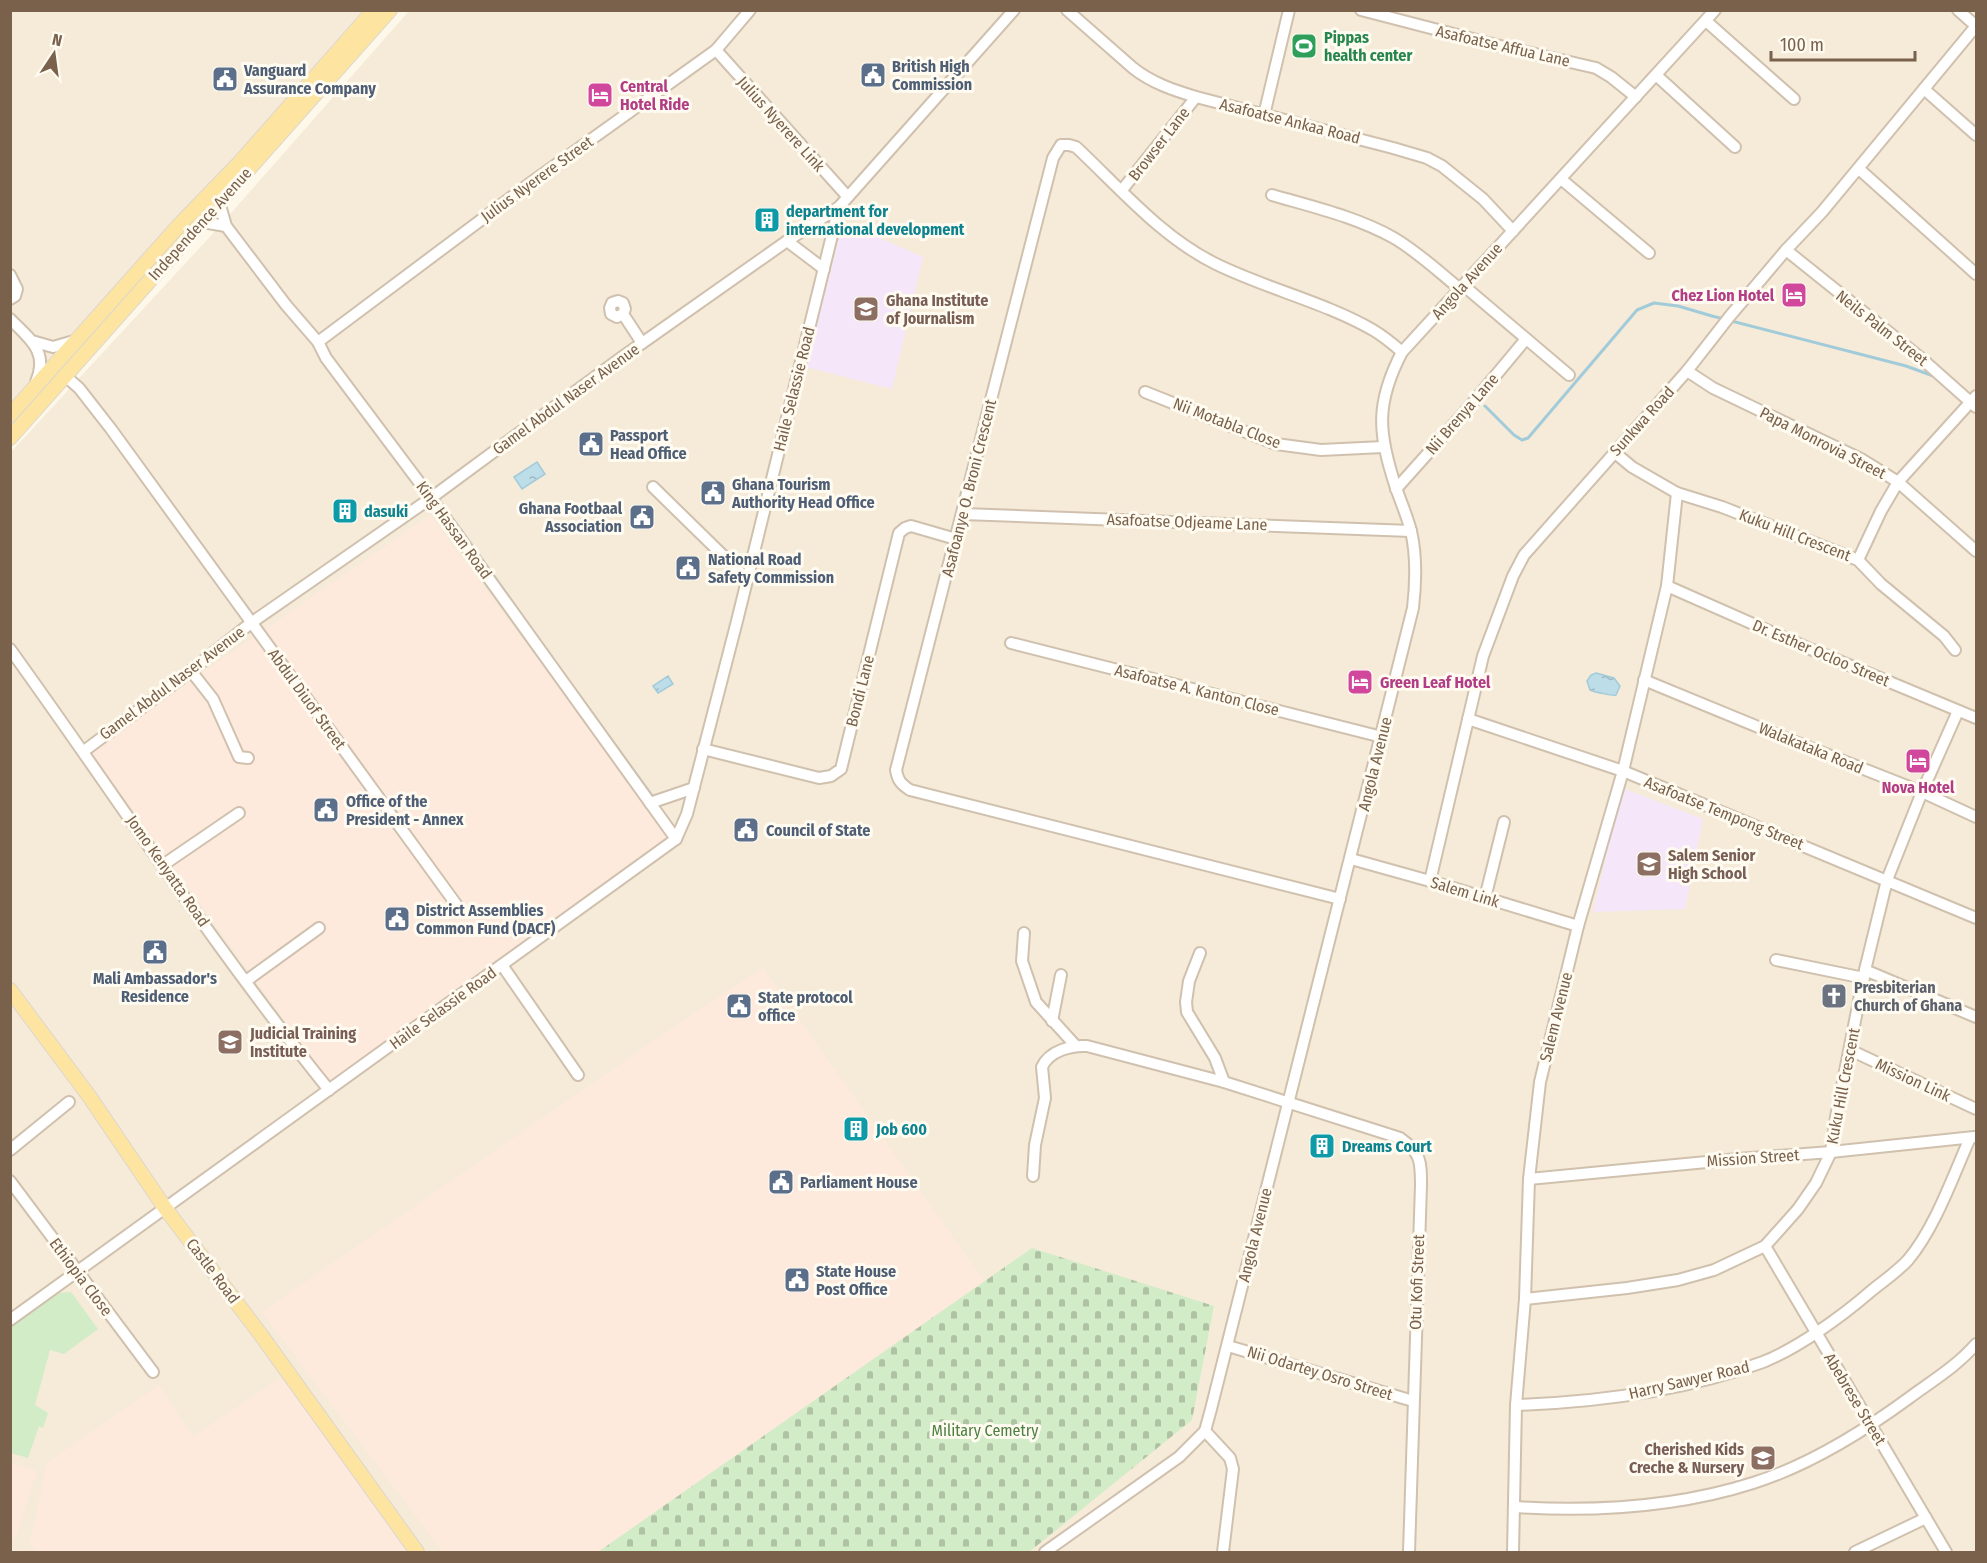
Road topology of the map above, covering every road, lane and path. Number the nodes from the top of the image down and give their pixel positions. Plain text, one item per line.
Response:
1 (374, 10) edge
2 (390, 10) edge
3 (750, 10) edge
4 (1014, 10) edge
5 (1067, 10) edge
6 (1289, 10) edge
7 (1361, 10) edge
8 (1715, 10) edge
9 (1958, 10) edge
10 (1706, 21) junction
11 (1976, 26) edge
12 (716, 50) junction
13 (1656, 75) junction
14 (1924, 89) junction
15 (1196, 97) junction
16 (1636, 97) junction
17 (1794, 99) dead end
18 (1264, 115) junction
19 (1977, 135) edge
20 (1735, 147) dead end
21 (1858, 169) junction
22 (1561, 179) junction
23 (1122, 190) junction
24 (1272, 195) dead end
25 (847, 196) junction
26 (219, 202) junction
27 (839, 207) junction
28 (202, 222) junction
29 (226, 226) junction
30 (1513, 231) junction
31 (787, 241) junction
32 (1786, 250) junction
33 (1649, 253) dead end
34 (824, 269) junction
35 (1977, 274) edge
36 (10, 275) edge
37 (1462, 288) junction
38 (10, 299) edge
39 (623, 314) dead end
40 (10, 319) edge
41 (1526, 339) junction
42 (32, 341) junction
43 (74, 342) junction
44 (318, 342) junction
45 (642, 343) junction
46 (1402, 352) junction
47 (1687, 371) junction
48 (64, 375) junction
49 (1569, 375) dead end
50 (34, 387) junction
51 (1145, 392) dead end
52 (1974, 402) edge
53 (10, 415) edge
54 (10, 438) edge
55 (1383, 447) junction
56 (1614, 452) junction
57 (1898, 483) junction
58 (653, 486) dead end
59 (1396, 489) junction
60 (1677, 493) junction
61 (431, 498) junction
62 (963, 514) junction
63 (1411, 531) junction
64 (956, 539) junction
65 (1977, 551) edge
66 (1858, 560) junction
67 (747, 579) junction
68 (1667, 586) junction
69 (251, 623) junction
70 (1011, 643) dead end
71 (10, 649) edge
72 (1955, 650) dead end
73 (191, 670) junction
74 (1644, 680) junction
75 (1958, 711) junction
76 (1977, 718) edge
77 (1468, 719) junction
78 (1382, 737) junction
79 (703, 749) junction
80 (84, 751) junction
81 (248, 758) dead end
82 (1623, 771) junction
83 (694, 788) junction
84 (1922, 792) junction
85 (650, 803) junction
86 (238, 813) dead end
87 (1977, 817) edge
88 (1504, 822) dead end
89 (676, 839) junction
90 (1351, 859) junction
91 (164, 865) junction
92 (1887, 880) junction
93 (1430, 881) junction
94 (1485, 898) junction
95 (1340, 899) junction
96 (461, 911) dead end
97 (1977, 918) edge
98 (1578, 926) junction
99 (318, 928) dead end
100 (1024, 933) dead end
101 (1200, 953) dead end
102 (1776, 960) dead end
103 (502, 965) junction
104 (1864, 974) junction
105 (1061, 975) dead end
106 (246, 981) junction
107 (10, 990) edge
108 (1977, 1017) edge
109 (1052, 1021) junction
110 (1075, 1045) junction
111 (1850, 1050) junction
112 (578, 1075) dead end
113 (1224, 1082) junction
114 (329, 1090) junction
115 (1288, 1101) junction
116 (69, 1102) dead end
117 (1977, 1109) edge
118 (1973, 1137) edge
119 (10, 1150) edge
120 (1831, 1152) junction
121 (1033, 1176) dead end
122 (1529, 1179) junction
123 (10, 1181) edge
124 (165, 1208) junction
125 (1765, 1245) junction
126 (77, 1272) junction
127 (1525, 1299) junction
128 (10, 1320) edge
129 (1816, 1334) junction
130 (1977, 1344) edge
131 (1228, 1346) junction
132 (153, 1372) dead end
133 (1413, 1401) junction
134 (1516, 1405) junction
135 (1871, 1425) junction
136 (1205, 1431) junction
137 (1514, 1507) junction
138 (1926, 1518) junction
139 (417, 1552) edge
140 (1045, 1552) edge
141 (1223, 1552) edge
142 (1408, 1552) edge
143 (1513, 1552) edge
144 (1855, 1552) edge
145 (1946, 1552) edge

1 - 43 main road, Independence Avenue
2 - 26 main road, Independence Avenue
3 - 12 street, Julius Nyerere Street
4 - 25 street, Gamel Abdul Naser Avenue
5 - 15 street, Asafoatse Ankaa Road
6 - 18 street
7 - 16 street, Asafoatse Affua Lane
8 - 10 street, Angola Avenue
9 - 11 street
10 - 13 street, Angola Avenue
10 - 17 street
11 - 14 street, Sunkwa Road
12 - 25 street, Julius Nyerere Link
12 - 44 street, Julius Nyerere Street
13 - 16 street, Angola Avenue
13 - 20 street
14 - 19 street
14 - 21 street, Sunkwa Road
15 - 18 street, Asafoatse Ankaa Road
15 - 23 street, Browser Lane
16 - 22 street, Angola Avenue
18 - 30 street, Asafoatse Ankaa Road
21 - 32 street, Sunkwa Road
21 - 35 street
22 - 30 street, Angola Avenue
22 - 33 street
23 - 46 street, Asafoanye O. Broni Crescent
23 - 62 street, Asafoanye O. Broni Crescent
24 - 37 street
25 - 27 street, Gamel Abdul Naser Avenue
26 - 28 main road, Independence Avenue
26 - 29 street, King Hassan Road
27 - 31 street, Gamel Abdul Naser Avenue
27 - 34 street, Haile Selassie Road
28 - 29 street
28 - 48 main road, Independence Avenue
29 - 44 street, King Hassan Road
30 - 37 street, Angola Avenue
31 - 34 street
31 - 45 street, Gamel Abdul Naser Avenue
32 - 47 street, Sunkwa Road
32 - 52 street, Neils Palm Street
34 - 67 street, Haile Selassie Road
36 - 38 street
37 - 41 street
37 - 46 street, Angola Avenue
39 - 45 street
40 - 42 street
41 - 49 street
41 - 59 street, Nii Brenya Lane
42 - 43 street
42 - 50 street
43 - 50 main road, Independence Avenue
44 - 61 street, King Hassan Road
45 - 61 street, Gamel Abdul Naser Avenue
46 - 55 street, Angola Avenue
47 - 56 street, Sunkwa Road
47 - 57 street, Papa Monrovia Street
48 - 54 main road, Independence Avenue
48 - 69 street, Abdul Diuof Street
50 - 53 main road, Independence Avenue
51 - 55 street, Nii Motabla Close
52 - 57 street
55 - 59 street, Angola Avenue
56 - 60 street, Kuku Hill Crescent
56 - 77 street, Sunkwa Road
57 - 65 street, Papa Monrovia Street
57 - 66 street
58 - 67 street
59 - 63 street, Angola Avenue
60 - 66 street, Kuku Hill Crescent
60 - 68 street, Salem Avenue
61 - 69 street, Gamel Abdul Naser Avenue
61 - 85 street, King Hassan Road
62 - 63 street, Asafoatse Odjeame Lane
62 - 64 street, Asafoanye O. Broni Crescent
63 - 78 street, Angola Avenue
64 - 79 street, Bondi Lane
64 - 95 street, Asafoanye O. Broni Crescent
66 - 72 street, Kuku Hill Crescent
67 - 79 street, Haile Selassie Road
68 - 74 street, Salem Avenue
68 - 75 street, Dr. Esther Ocloo Street
69 - 73 street, Gamel Abdul Naser Avenue
69 - 96 street, Abdul Diuof Street
70 - 78 street, Asafoatse A. Kanton Close
71 - 80 street, Jomo Kenyatta Road
73 - 80 street, Gamel Abdul Naser Avenue
73 - 81 street
74 - 82 street, Salem Avenue
74 - 84 street, Walakataka Road
75 - 76 street, Dr. Esther Ocloo Street
75 - 84 street, Kuku Hill Crescent
77 - 82 street, Asafoatse Tempong Street
77 - 93 street, Sunkwa Road
78 - 90 street, Angola Avenue
79 - 83 street, Haile Selassie Road
80 - 91 street, Jomo Kenyatta Road
82 - 92 street, Asafoatse Tempong Street
82 - 98 street, Salem Avenue
83 - 85 street
83 - 89 street, Haile Selassie Road
84 - 87 street, Walakataka Road
84 - 92 street, Kuku Hill Crescent
85 - 89 street, King Hassan Road
86 - 91 street
88 - 94 street
89 - 103 street, Haile Selassie Road
90 - 93 street, Salem Link
90 - 95 street, Angola Avenue
91 - 106 street, Jomo Kenyatta Road
92 - 97 street, Asafoatse Tempong Street
92 - 104 street, Kuku Hill Crescent
93 - 94 street, Salem Link
94 - 98 street, Salem Link
95 - 115 street, Angola Avenue
98 - 122 street, Salem Avenue
99 - 106 street
100 - 109 street
101 - 113 street
102 - 104 street
103 - 112 street
103 - 114 street, Haile Selassie Road
104 - 108 street
104 - 111 street, Kuku Hill Crescent
105 - 109 street
106 - 114 street, Jomo Kenyatta Road
107 - 124 main road, Castle Road
109 - 110 street
110 - 113 street, Otu Kofi Street
110 - 121 street
111 - 117 street, Mission Link
111 - 120 street, Kuku Hill Crescent
113 - 115 street, Otu Kofi Street
114 - 124 street, Haile Selassie Road
115 - 131 street, Angola Avenue
115 - 133 street, Otu Kofi Street
116 - 119 street
118 - 120 street, Mission Street
118 - 129 street, Harry Sawyer Road
120 - 122 street, Mission Street
120 - 125 street, Kuku Hill Crescent
122 - 127 street, Salem Avenue
123 - 126 street, Ethiopia Close
124 - 126 street, Haile Selassie Road
124 - 139 main road, Castle Road
125 - 127 street, Kuku Hill Crescent
125 - 129 street, Abebrese Street
126 - 128 street, Haile Selassie Road
126 - 132 street, Ethiopia Close
127 - 134 street, Salem Avenue
129 - 134 street, Harry Sawyer Road
129 - 135 street, Abebrese Street
130 - 135 street
131 - 133 street, Nii Odartey Osro Street
131 - 136 street, Angola Avenue
133 - 142 street, Otu Kofi Street
134 - 137 street, Salem Avenue
135 - 137 street
135 - 138 street, Abebrese Street
136 - 140 street, Angola Avenue
136 - 141 street
137 - 143 street, Salem Avenue
138 - 144 street
138 - 145 street, Abebrese Street

